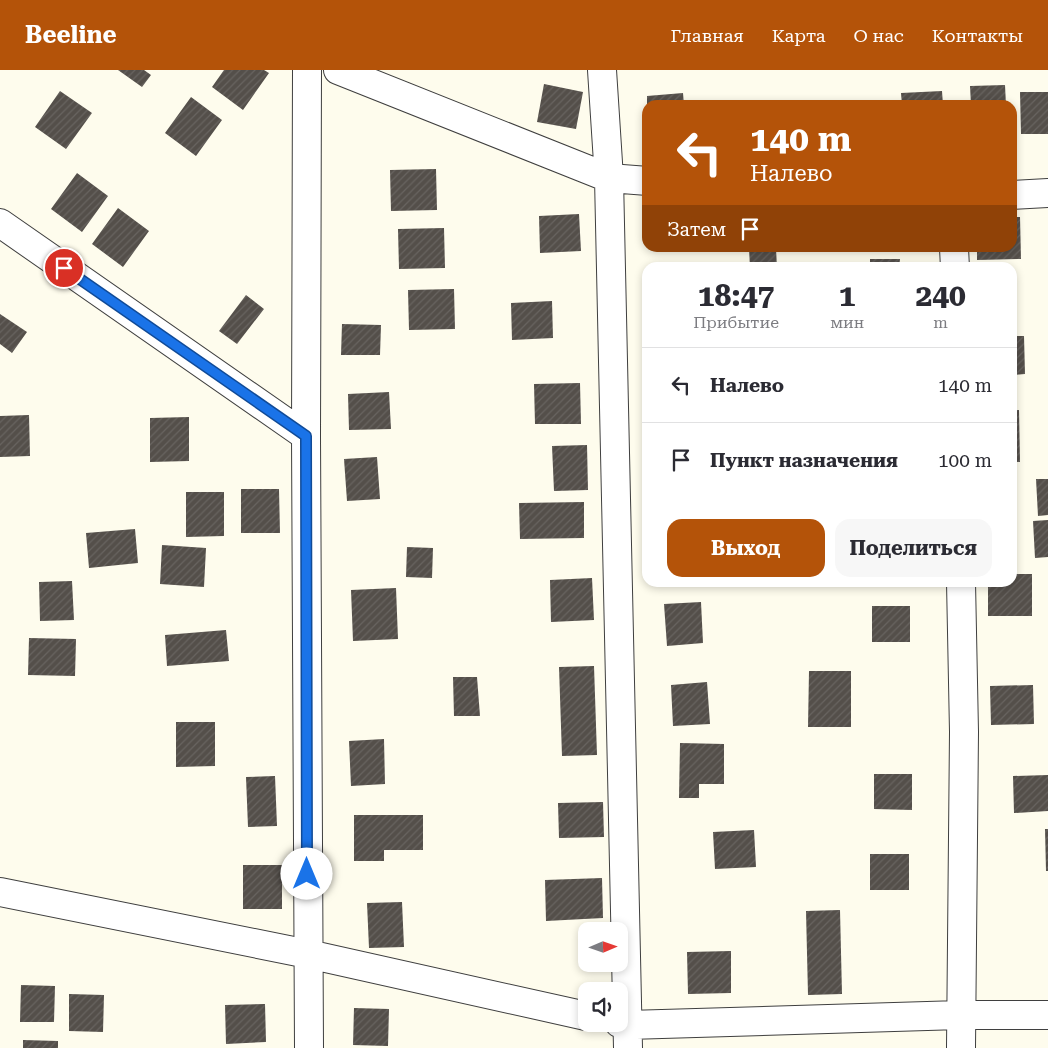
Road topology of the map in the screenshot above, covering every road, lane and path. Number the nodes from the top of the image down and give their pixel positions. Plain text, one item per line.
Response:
1 (307, 70) edge
2 (338, 70) edge
3 (602, 70) edge
4 (609, 178) junction
5 (642, 181) edge
6 (1048, 193) edge
7 (1017, 195) edge
8 (0, 224) edge
9 (306, 436) junction
10 (961, 587) edge
11 (0, 892) edge
12 (308, 954) junction
13 (624, 982) edge
14 (578, 1014) edge
15 (960, 1015) junction
16 (1048, 1015) edge
17 (628, 1032) edge
18 (309, 1048) edge
19 (961, 1048) edge

1 - 9 street
2 - 4 street
3 - 4 street
4 - 5 street
4 - 13 street
6 - 7 street
8 - 9 street
9 - 12 street
10 - 15 street
11 - 12 street
12 - 14 street
12 - 18 street
15 - 16 street
15 - 17 street
15 - 19 street

